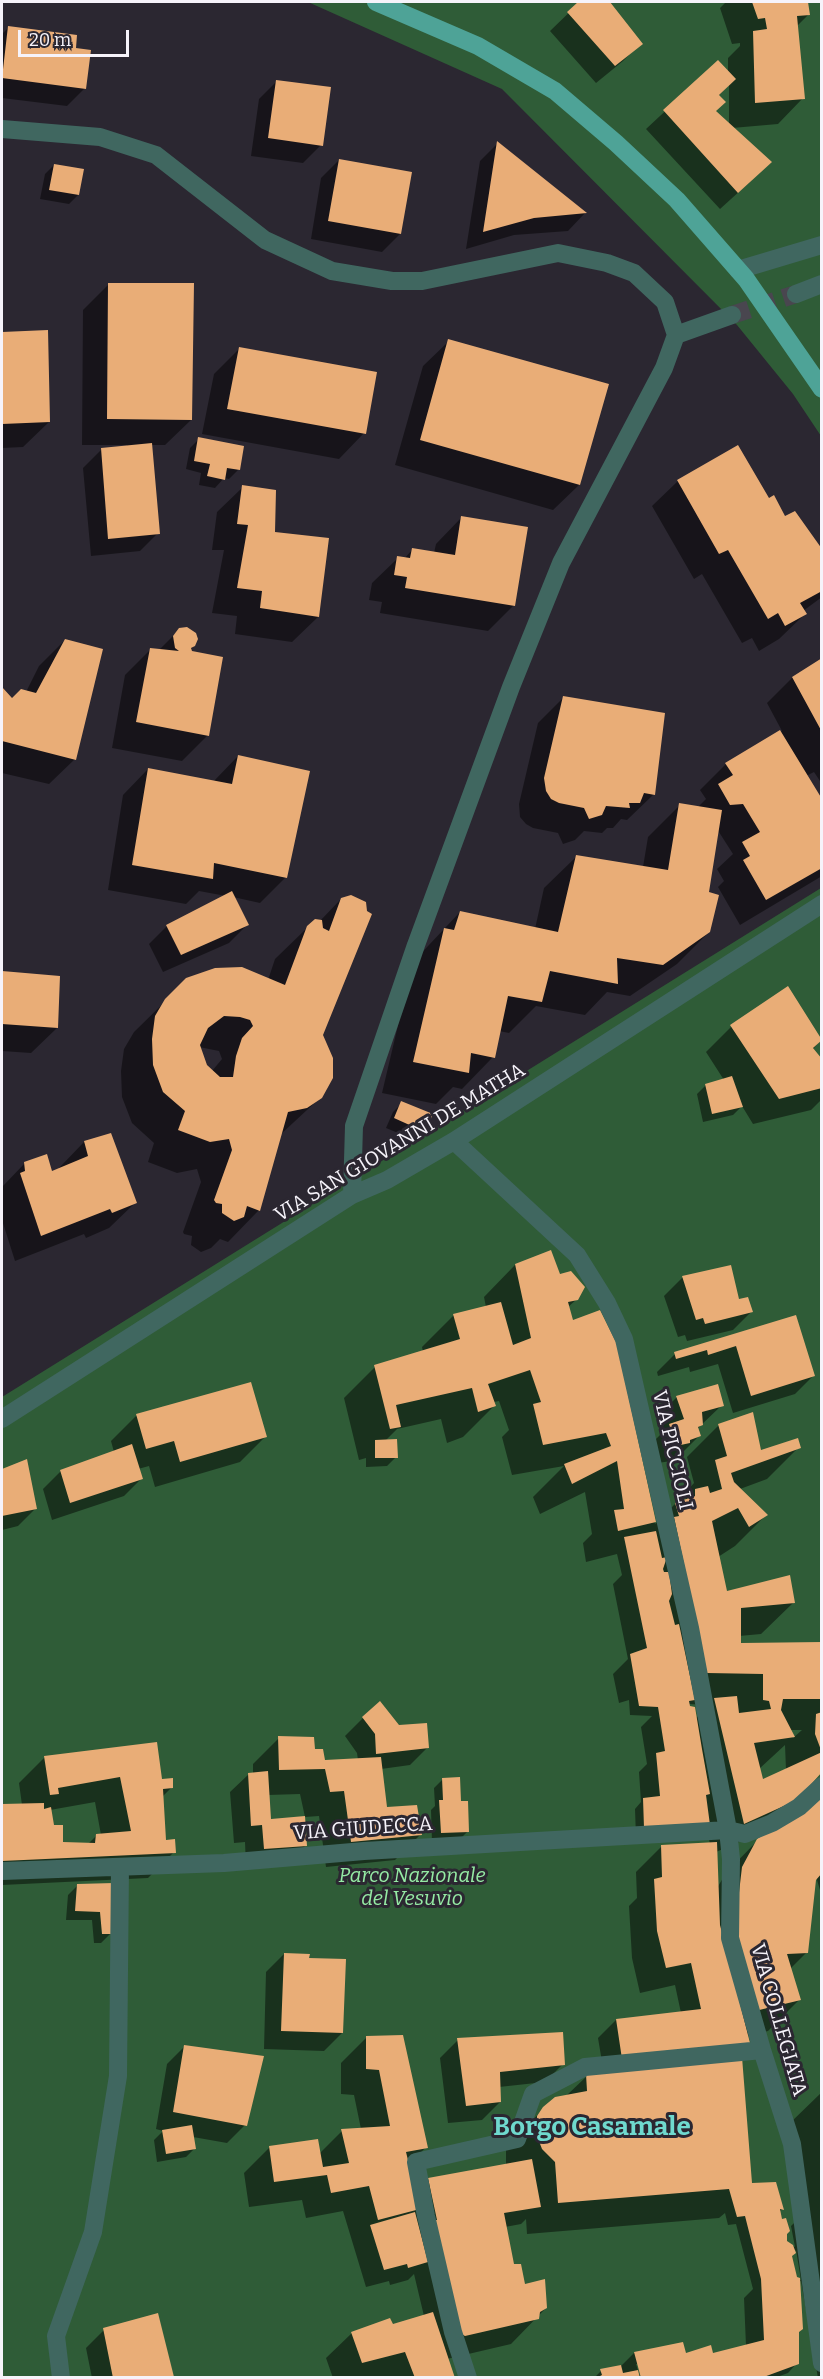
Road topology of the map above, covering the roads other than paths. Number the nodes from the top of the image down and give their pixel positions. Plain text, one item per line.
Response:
1 (376, 2) edge
2 (2, 129) edge
3 (822, 244) edge
4 (738, 270) junction
5 (822, 284) edge
6 (796, 294) tunnel mouth
7 (732, 315) tunnel mouth
8 (676, 335) junction
9 (822, 389) edge
10 (822, 904) edge
11 (454, 1141) junction
12 (352, 1195) junction
13 (2, 1419) edge
14 (822, 1786) edge
15 (728, 1830) junction
16 (120, 1867) junction
17 (2, 1871) edge
18 (762, 2050) junction
19 (822, 2363) edge
20 (60, 2378) edge
21 (468, 2378) edge

1 - 4 main road
2 - 8 street
3 - 4 street
4 - 9 main road
5 - 6 street
7 - 8 street
8 - 12 street
10 - 11 street, VIA SAN GIOVANNI DE MATHA
11 - 12 street, VIA SAN GIOVANNI DE MATHA
11 - 15 street, VIA PICCIOLI
12 - 13 street, VIA SAN GIOVANNI DE MATHA
14 - 15 street, VIA GIUDECCA
15 - 16 street, VIA GIUDECCA
15 - 18 street, VIA COLLEGIATA
16 - 17 street, VIA GIUDECCA
16 - 20 street
18 - 19 street, VIA COLLEGIATA
18 - 21 street

